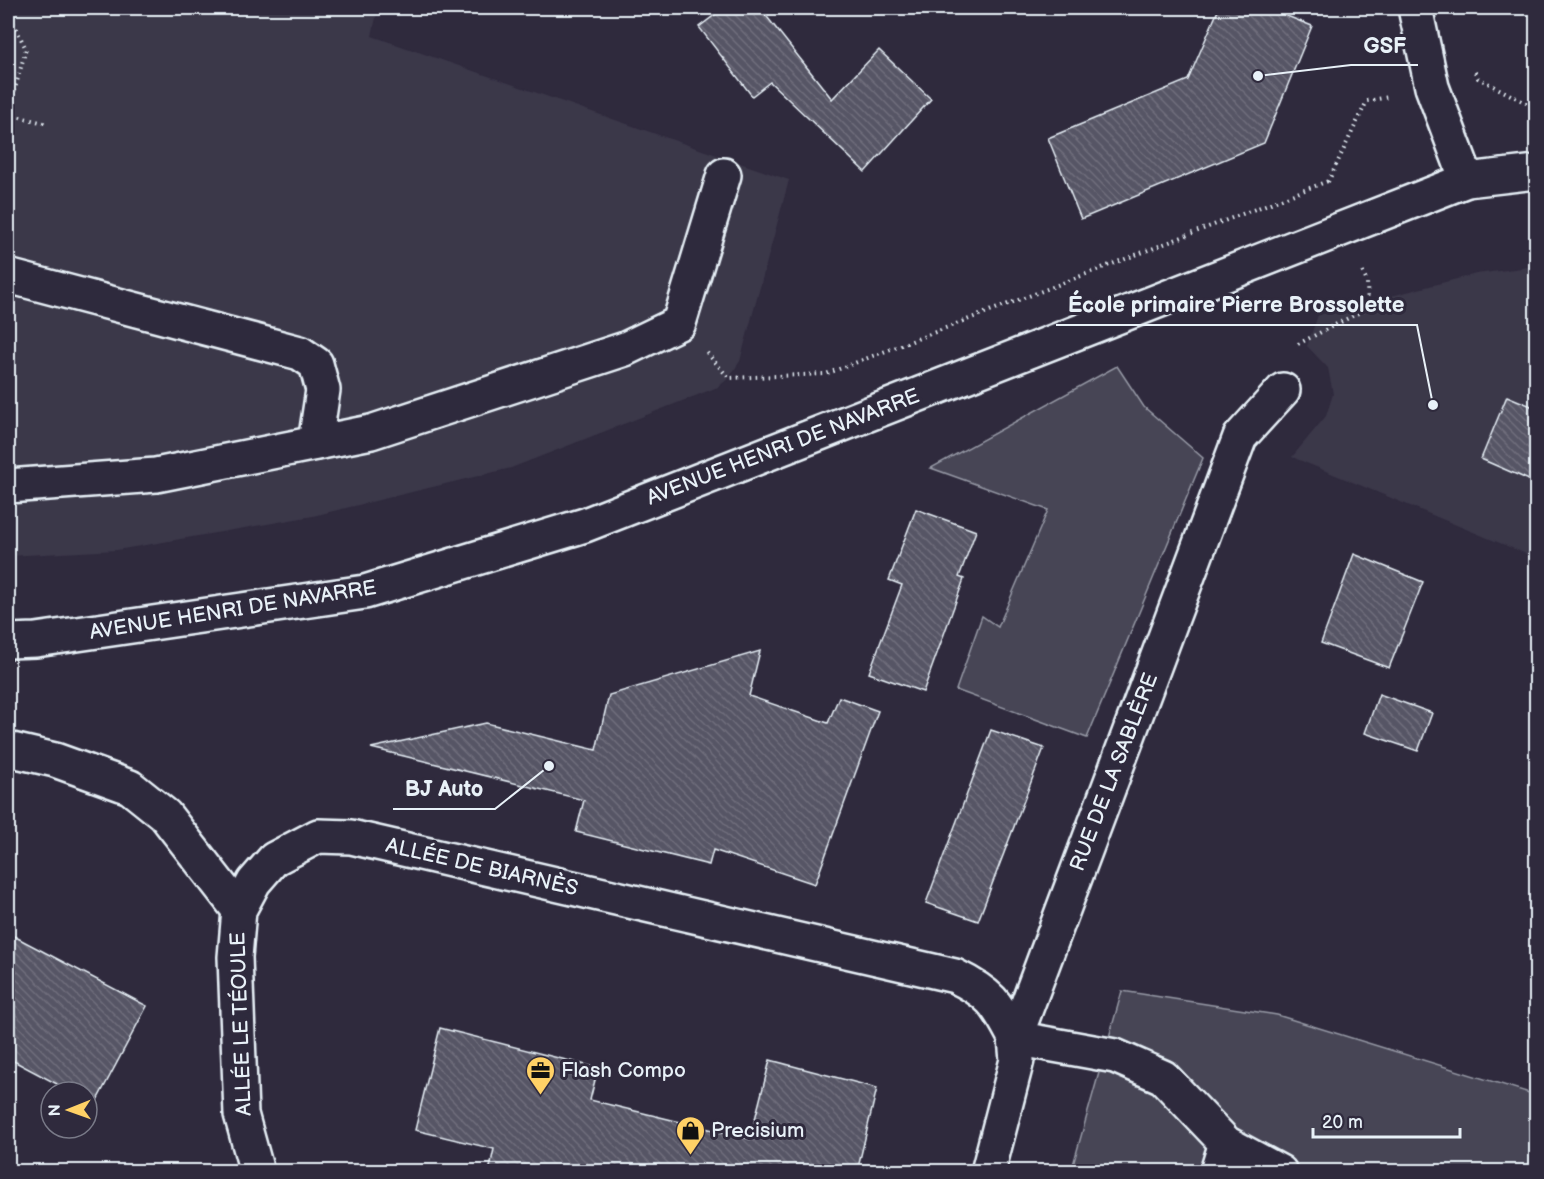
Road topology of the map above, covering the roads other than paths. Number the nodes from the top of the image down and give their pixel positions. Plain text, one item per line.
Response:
1 (1415, 8) edge
2 (1536, 172) edge
3 (724, 175) dead end
4 (1467, 180) junction
5 (8, 276) edge
6 (1283, 390) dead end
7 (315, 443) junction
8 (8, 486) edge
9 (8, 641) edge
10 (8, 749) edge
11 (239, 910) junction
12 (1015, 1038) junction
13 (1222, 1157) edge
14 (257, 1172) edge
15 (988, 1172) edge
16 (1280, 1172) edge

1 - 4 street
2 - 4 street, AVENUE HENRI DE NAVARRE
3 - 7 street
4 - 9 street, AVENUE HENRI DE NAVARRE
5 - 7 street
6 - 12 street, RUE DE LA SABLÈRE
7 - 8 street
10 - 11 street
11 - 12 street, ALLÉE DE BIARNÈS
11 - 14 street, ALLÉE LE TÉOULE
12 - 13 street
12 - 15 street, RUE DE LA SABLÈRE
13 - 16 street

